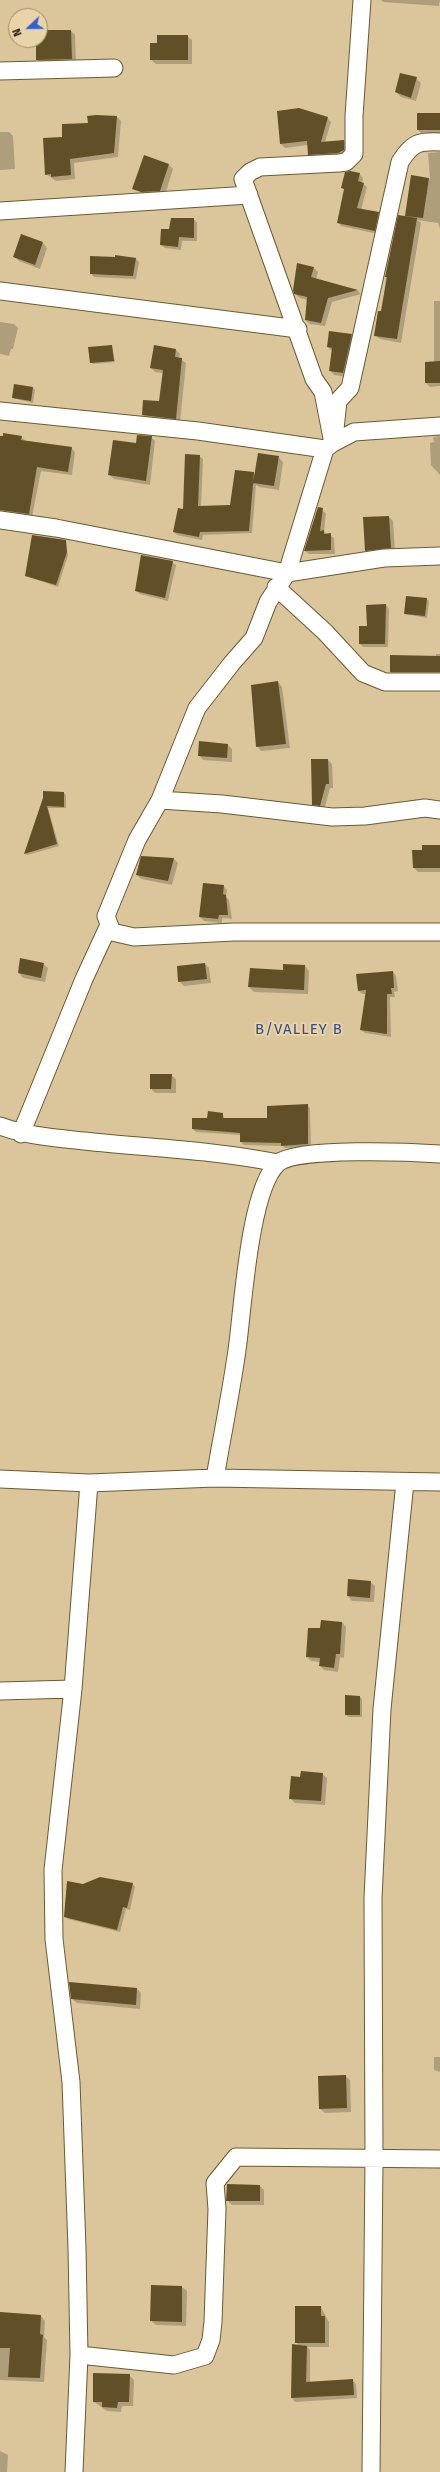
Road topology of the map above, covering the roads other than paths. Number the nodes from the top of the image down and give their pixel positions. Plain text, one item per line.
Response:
1 (362, 0) edge
2 (114, 68) dead end
3 (0, 71) edge
4 (440, 142) edge
5 (249, 195) junction
6 (0, 211) edge
7 (0, 291) edge
8 (298, 328) junction
9 (0, 410) edge
10 (440, 426) edge
11 (329, 446) junction
12 (0, 520) edge
13 (440, 556) edge
14 (287, 573) junction
15 (276, 587) junction
16 (440, 682) edge
17 (160, 800) junction
18 (440, 810) edge
19 (108, 927) junction
20 (440, 932) edge
21 (0, 1126) edge
22 (21, 1134) junction
23 (440, 1154) edge
24 (278, 1162) junction
25 (215, 1478) junction
26 (0, 1479) edge
27 (405, 1482) junction
28 (440, 1482) edge
29 (89, 1483) junction
30 (73, 1689) junction
31 (0, 1690) edge
32 (440, 2159) edge
33 (374, 2160) junction
34 (78, 2355) junction
35 (74, 2472) edge
36 (371, 2472) edge

1 - 5 street
2 - 3 street
4 - 11 street
5 - 6 street
5 - 8 street
7 - 8 street
8 - 11 street
9 - 11 street
10 - 11 street
11 - 14 street
12 - 14 street
13 - 14 street
14 - 15 street
15 - 16 street
15 - 17 street
17 - 18 street
17 - 19 street
19 - 20 street
19 - 22 street
21 - 22 street
22 - 24 street
23 - 24 street
24 - 25 street
25 - 27 street
25 - 29 street
26 - 29 street
27 - 28 street
27 - 33 street
29 - 30 street
30 - 31 street
30 - 34 street
32 - 33 street
33 - 34 street
33 - 36 street
34 - 35 street

